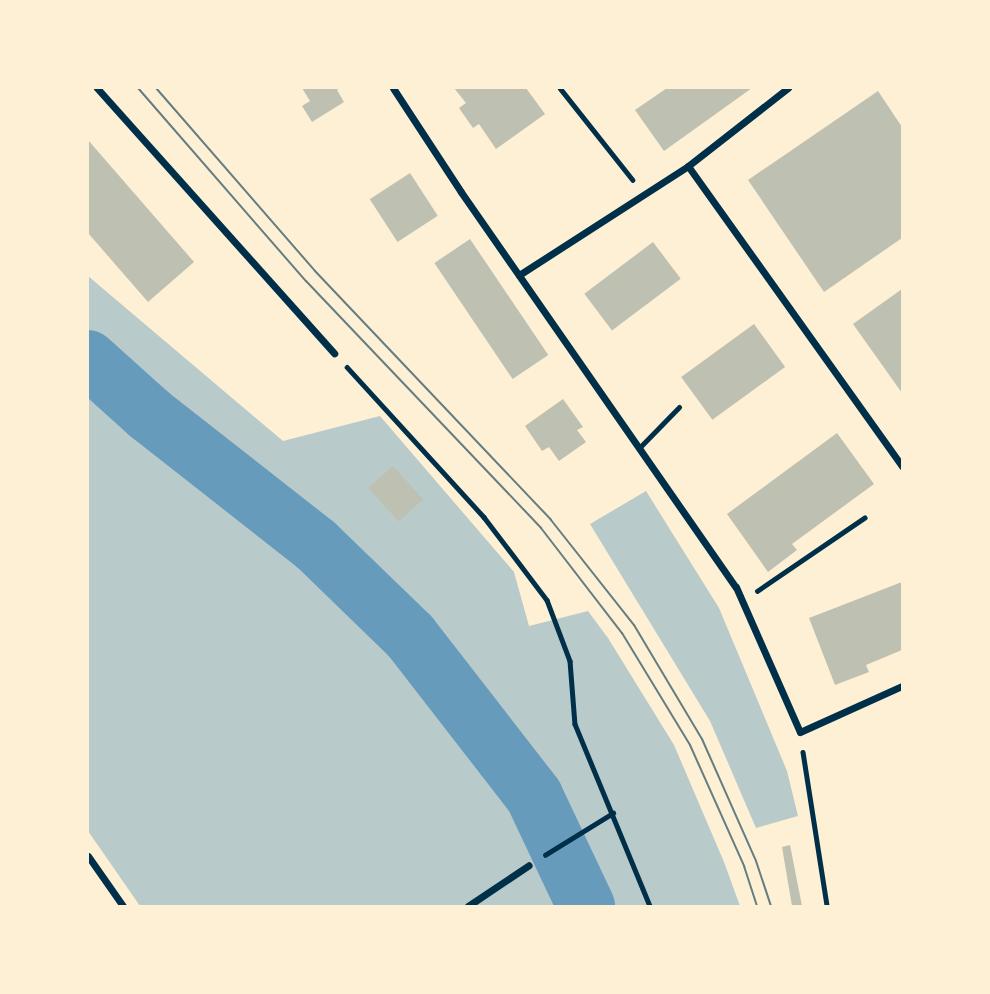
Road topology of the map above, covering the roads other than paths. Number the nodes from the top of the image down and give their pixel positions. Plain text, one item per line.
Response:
1 (97, 88) edge
2 (393, 88) edge
3 (788, 88) edge
4 (688, 166) junction
5 (519, 275) junction
6 (334, 353) road end
7 (679, 407) dead end
8 (640, 447) junction
9 (902, 466) edge
10 (902, 686) edge
11 (88, 856) edge
12 (528, 865) dead end
13 (123, 906) edge
14 (468, 906) edge

1 - 6 street
2 - 5 street
3 - 4 street
4 - 5 street
4 - 9 street
5 - 8 street
7 - 8 lane
8 - 10 street
11 - 13 street
12 - 14 street

